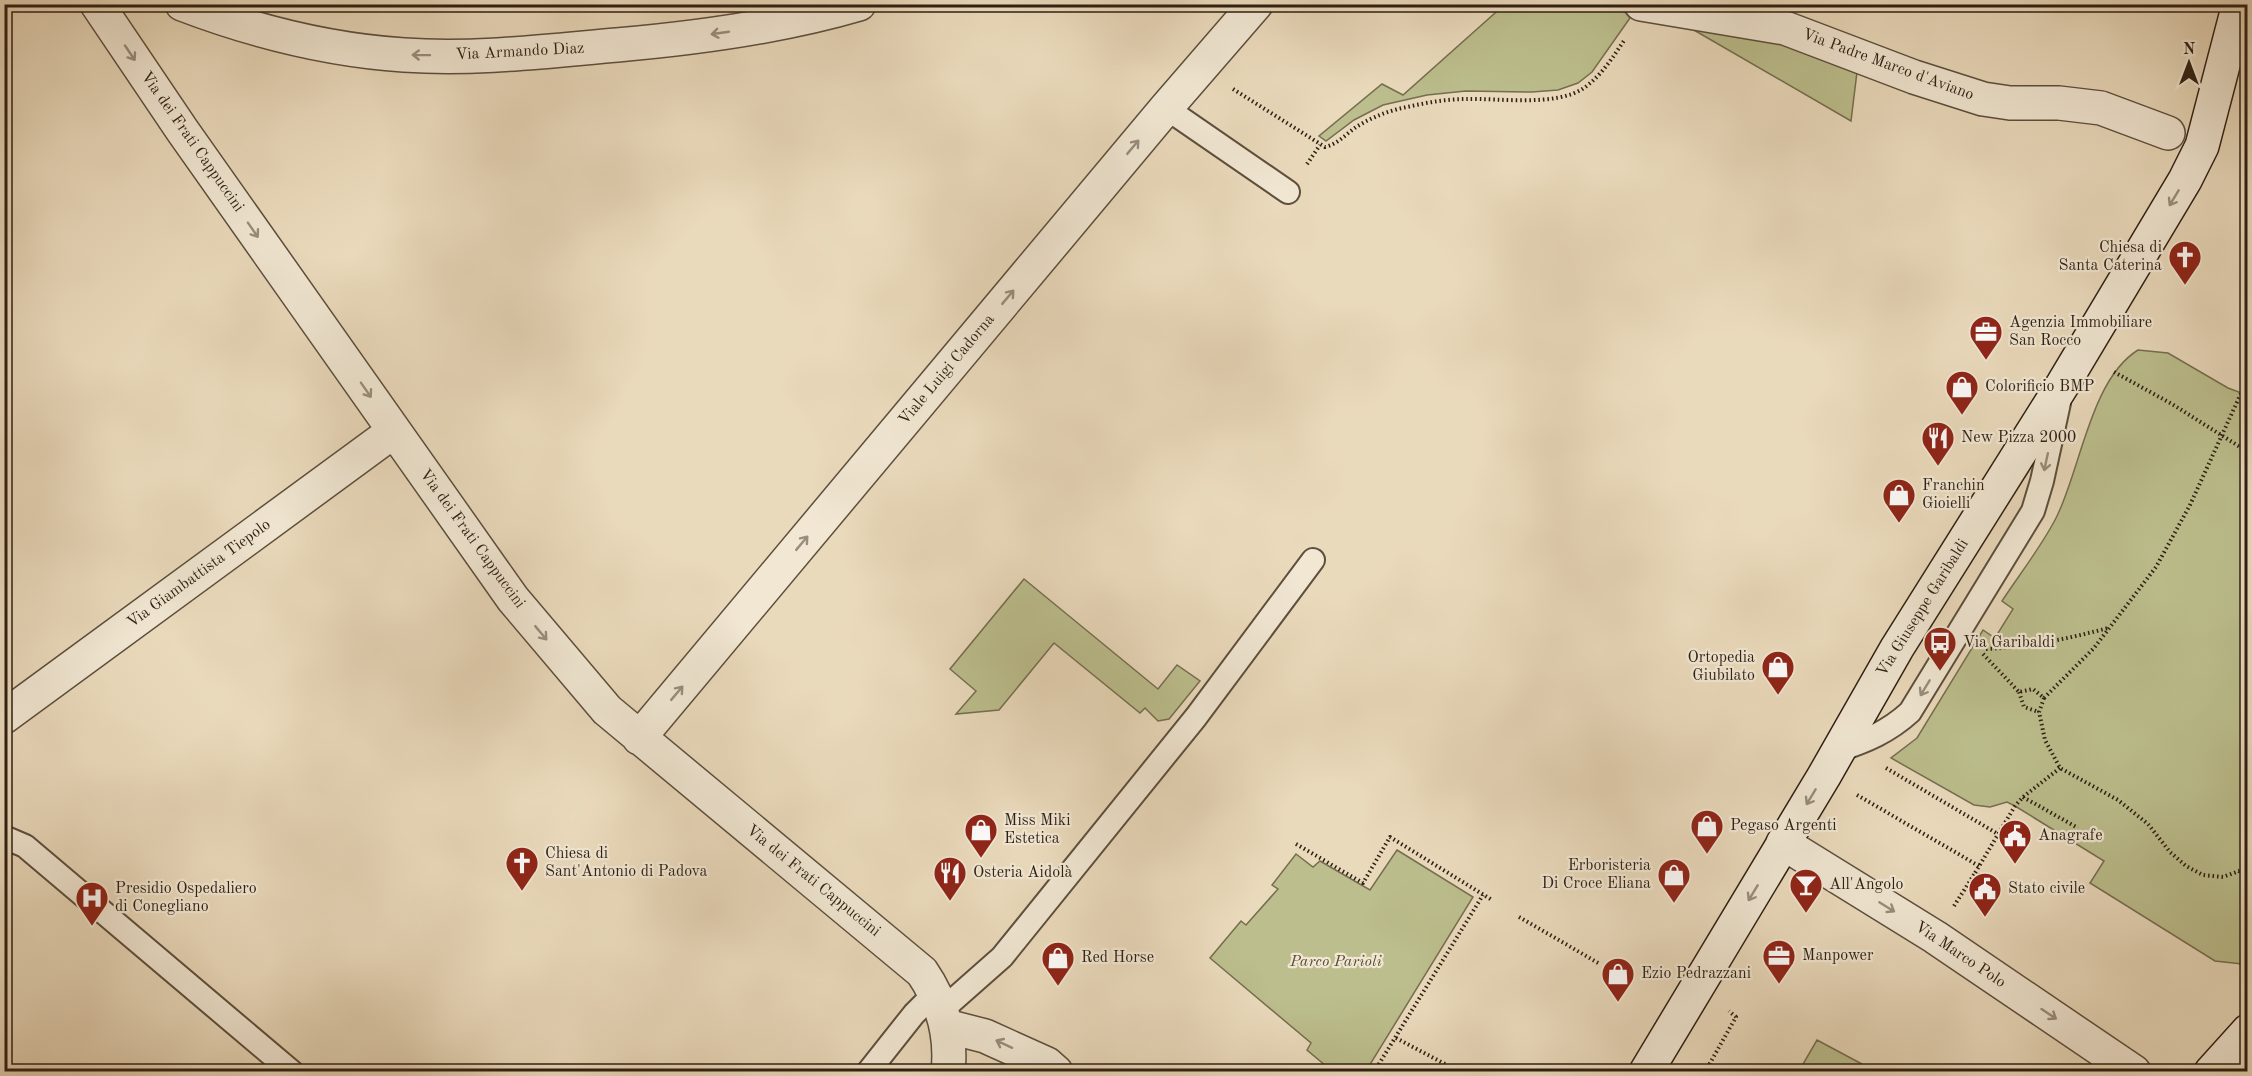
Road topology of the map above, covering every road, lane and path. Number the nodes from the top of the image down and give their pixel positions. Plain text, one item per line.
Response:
1 (98, 4) edge
2 (182, 4) edge
3 (860, 4) edge
4 (1256, 4) edge
5 (2239, 4) edge
6 (1644, 5) edge
7 (765, 16) edge
8 (1227, 85) dead end
9 (1166, 108) junction
10 (2168, 133) dead end
11 (1288, 192) dead end
12 (2114, 372) dead end
13 (2247, 378) edge
14 (2062, 384) junction
15 (394, 431) junction
16 (2221, 436) junction
17 (2247, 452) edge
18 (1313, 560) dead end
19 (2109, 628) junction
20 (2019, 692) junction
21 (2044, 698) junction
22 (2039, 712) junction
23 (4, 717) edge
24 (639, 738) junction
25 (1839, 750) junction
26 (1882, 759) dead end
27 (2060, 768) junction
28 (1857, 795) dead end
29 (2023, 797) junction
30 (2078, 828) dead end
31 (1998, 834) junction
32 (4, 837) edge
33 (1783, 843) junction
34 (1296, 844) dead end
35 (2247, 864) edge
36 (1979, 866) junction
37 (2239, 871) junction
38 (1975, 873) junction
39 (1982, 878) dead end
40 (2247, 884) edge
41 (1483, 895) junction
42 (1961, 895) dead end
43 (1492, 900) dead end
44 (1519, 917) dead end
45 (1600, 964) dead end
46 (941, 1010) junction
47 (1729, 1011) dead end
48 (2247, 1031) edge
49 (1396, 1038) junction
50 (292, 1071) edge
51 (868, 1071) edge
52 (948, 1071) edge
53 (1056, 1071) edge
54 (1374, 1071) edge
55 (1460, 1071) edge
56 (1646, 1071) edge
57 (1705, 1071) edge
58 (2134, 1071) edge
59 (2211, 1071) edge

1 -> 15 street, Via dei Frati Cappuccini
7 -> 2 street, Via Armando Diaz
3 - 7 street, Via Armando Diaz
4 - 9 street, Viale Luigi Cadorna
5 -> 14 street, Via Giuseppe Garibaldi
6 - 8 path
6 - 10 street, Via Padre Marco d'Aviano
9 - 11 lane
24 -> 9 street, Viale Luigi Cadorna
12 - 16 path
13 - 16 path
14 - 25 street, Via Giuseppe Garibaldi
14 -> 25 lane
15 - 23 street, Via Giambattista Tiepolo
15 -> 24 street, Via dei Frati Cappuccini
16 - 17 path
16 - 19 path
18 - 46 lane
19 - 20 path
19 - 21 path
20 - 21 path
20 - 22 path
21 - 22 path
22 - 27 path
24 - 46 street, Via dei Frati Cappuccini
25 -> 33 street, Via Giuseppe Garibaldi
26 - 31 path
27 - 29 path
27 - 37 path
28 - 36 path
29 - 30 path
29 - 31 path
31 - 36 path
32 - 50 lane
33 -> 56 street, Via Giuseppe Garibaldi
33 -> 58 street, Via Marco Polo
34 - 41 path
35 - 37 path
36 - 38 path
37 - 40 path
38 - 39 path
38 - 42 path
41 - 43 path
41 - 49 path
44 - 45 path
46 - 51 lane
46 - 52 street, Via dei Frati Cappuccini
53 -> 46 street
47 - 57 path
48 - 59 street
49 - 54 path
49 - 55 path

